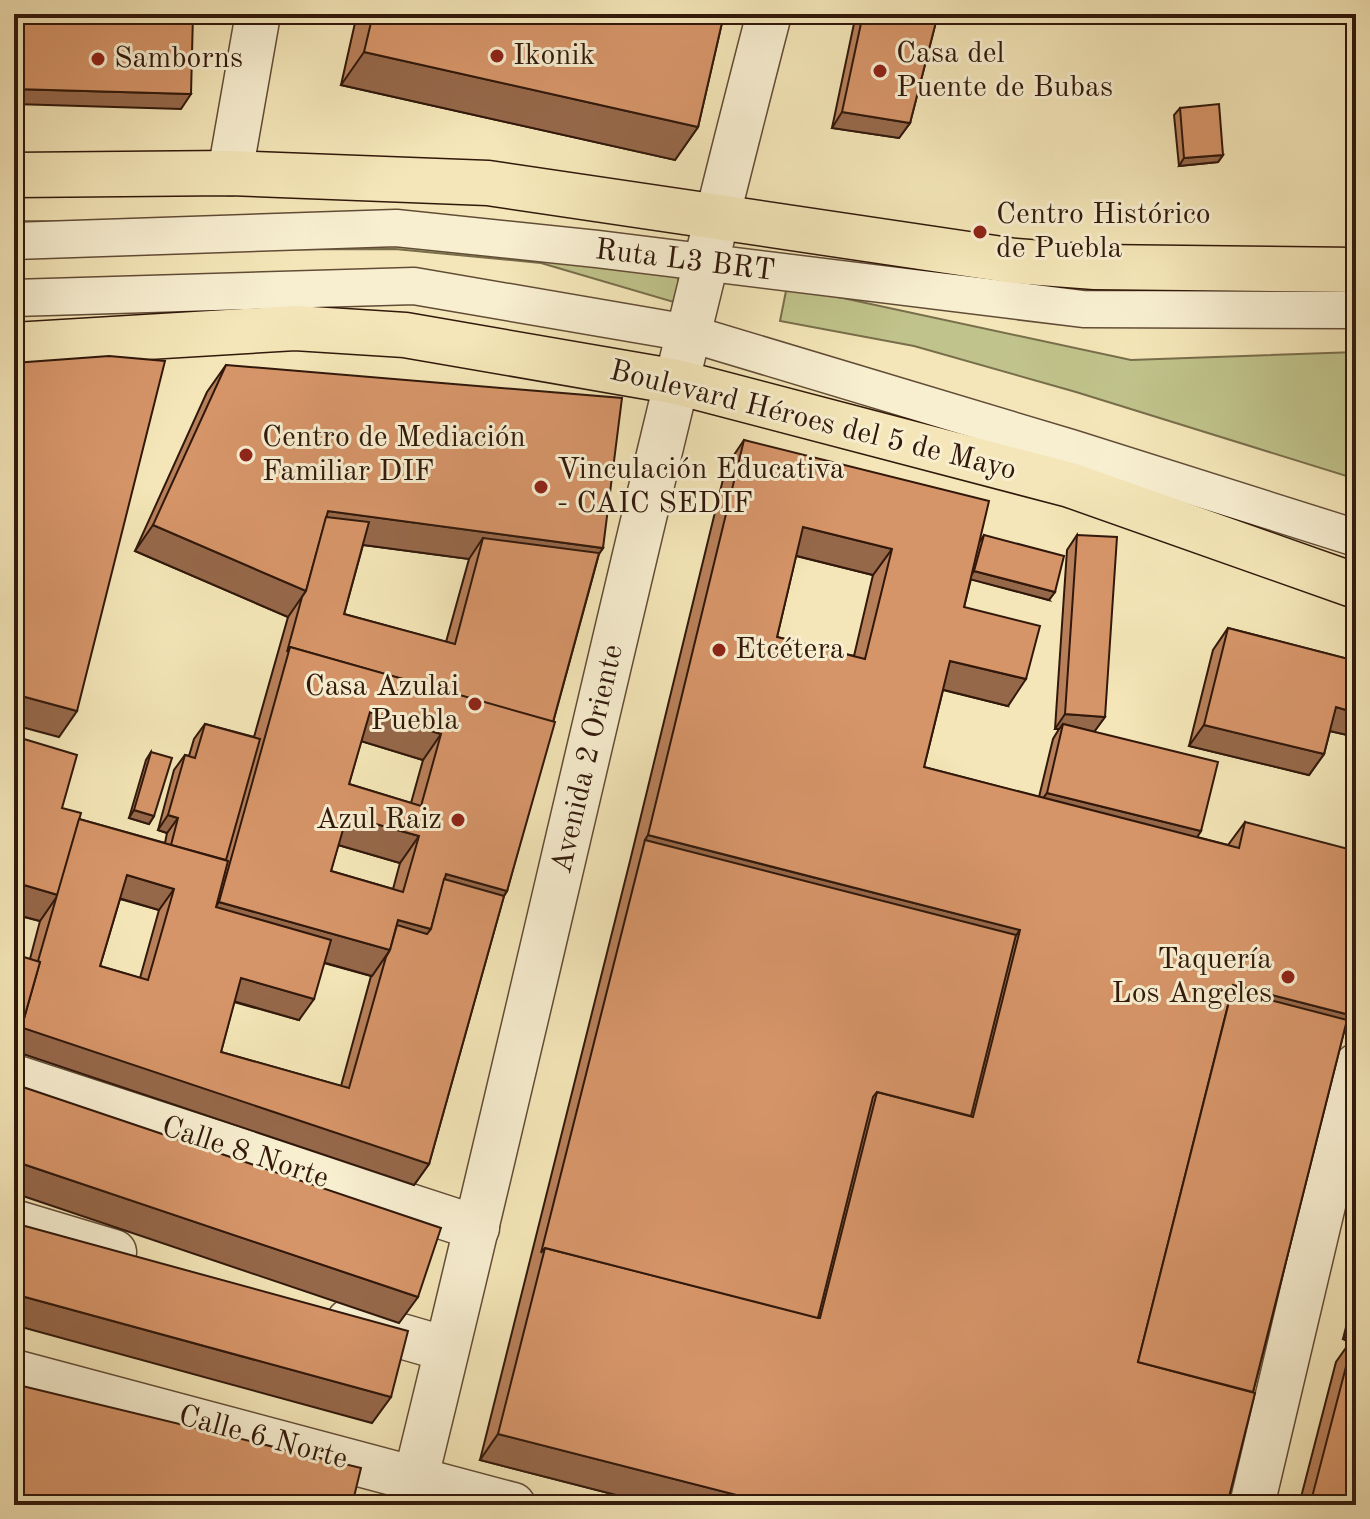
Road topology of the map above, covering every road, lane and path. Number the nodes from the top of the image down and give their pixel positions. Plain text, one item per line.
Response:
1 (258, 14) edge
2 (769, 14) edge
3 (230, 173) junction
4 (14, 175) edge
5 (716, 215) junction
6 (14, 241) edge
7 (705, 264) junction
8 (1356, 270) edge
9 (14, 298) edge
10 (1356, 310) edge
11 (688, 333) junction
12 (14, 345) edge
13 (677, 382) junction
14 (1356, 538) edge
15 (1356, 586) edge
16 (1356, 1066) edge
17 (14, 1077) edge
18 (14, 1222) edge
19 (477, 1228) junction
20 (148, 1262) edge
21 (312, 1310) edge
22 (446, 1349) junction
23 (14, 1372) edge
24 (412, 1492) edge
25 (513, 1505) edge
26 (1252, 1505) edge

1 - 3 street
2 - 5 street, Avenida 2 Oriente
3 - 4 main road
3 - 5 main road
5 - 7 street, Avenida 2 Oriente
5 - 8 main road
6 - 7 lane, Ruta L3 BRT
7 - 10 lane, Ruta L3 BRT
7 - 11 street, Avenida 2 Oriente
9 - 11 lane
11 - 13 street, Avenida 2 Oriente
11 - 14 lane
12 - 13 main road, Boulevard Héroes del 5 de Mayo
13 - 15 main road, Boulevard Héroes del 5 de Mayo
13 - 19 street, Avenida 2 Oriente
16 - 26 street
17 - 19 street, Calle 8 Norte
18 - 20 street
19 - 22 street, Avenida 2 Oriente
21 - 22 street
22 - 24 street, Avenida 2 Oriente
23 - 24 street, Calle 6 Norte
24 - 25 street, Calle 6 Norte

